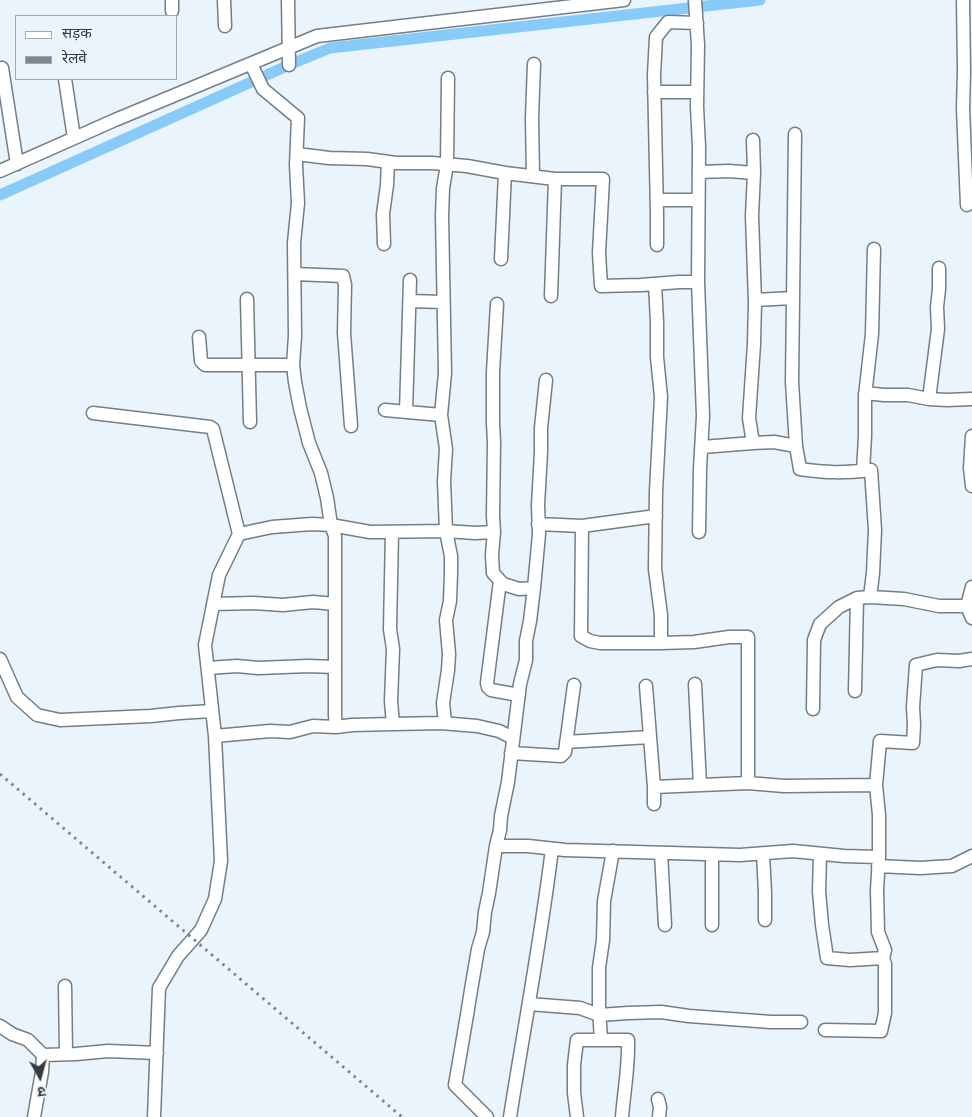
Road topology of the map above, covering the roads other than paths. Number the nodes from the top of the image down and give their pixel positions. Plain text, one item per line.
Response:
1 (224, 0) edge
2 (288, 0) edge
3 (624, 0) edge
4 (695, 0) edge
5 (963, 0) edge
6 (697, 20) junction
7 (225, 26) dead end
8 (289, 48) junction
9 (534, 64) dead end
10 (251, 65) junction
11 (289, 65) dead end
12 (2, 68) dead end
13 (448, 78) dead end
14 (65, 80) edge
15 (968, 85) edge
16 (654, 92) junction
17 (697, 92) junction
18 (794, 134) dead end
19 (74, 138) junction
20 (754, 140) dead end
21 (297, 154) junction
22 (388, 162) junction
23 (17, 164) junction
24 (447, 165) junction
25 (0, 171) edge
26 (699, 172) junction
27 (754, 172) junction
28 (505, 173) junction
29 (533, 176) junction
30 (555, 178) junction
31 (657, 200) junction
32 (698, 200) junction
33 (967, 205) dead end
34 (384, 244) dead end
35 (657, 245) dead end
36 (874, 249) dead end
37 (501, 259) dead end
38 (939, 268) dead end
39 (295, 274) junction
40 (410, 280) dead end
41 (698, 282) junction
42 (655, 284) junction
43 (551, 296) dead end
44 (793, 298) junction
45 (247, 299) dead end
46 (755, 300) junction
47 (410, 301) junction
48 (443, 302) junction
49 (497, 304) dead end
50 (199, 337) dead end
51 (248, 365) junction
52 (293, 365) junction
53 (546, 380) dead end
54 (865, 393) junction
55 (929, 399) junction
56 (972, 399) edge
57 (385, 410) dead end
58 (406, 412) junction
59 (93, 414) dead end
60 (441, 415) junction
61 (250, 422) dead end
62 (351, 426) dead end
63 (972, 436) edge
64 (753, 442) junction
65 (796, 446) junction
66 (702, 447) junction
67 (863, 471) junction
68 (972, 486) edge
69 (656, 516) junction
70 (538, 524) junction
71 (331, 525) junction
72 (582, 526) junction
73 (446, 531) junction
74 (392, 532) junction
75 (494, 532) junction
76 (699, 532) dead end
77 (239, 534) junction
78 (500, 581) junction
79 (534, 588) junction
80 (972, 588) edge
81 (870, 597) junction
82 (857, 598) junction
83 (213, 604) junction
84 (335, 604) junction
85 (969, 612) edge
86 (661, 643) junction
87 (0, 659) edge
88 (972, 660) edge
89 (335, 667) junction
90 (208, 668) junction
91 (695, 684) dead end
92 (574, 685) dead end
93 (646, 686) dead end
94 (855, 691) dead end
95 (519, 695) junction
96 (812, 709) dead end
97 (212, 711) junction
98 (445, 723) junction
99 (393, 724) junction
100 (336, 727) junction
101 (215, 736) junction
102 (650, 737) junction
103 (513, 738) junction
104 (566, 742) junction
105 (511, 753) junction
106 (748, 783) junction
107 (700, 785) junction
108 (876, 785) junction
109 (654, 787) junction
110 (654, 804) dead end
111 (496, 846) junction
112 (552, 849) junction
113 (613, 851) junction
114 (661, 853) junction
115 (712, 854) junction
116 (763, 854) junction
117 (820, 854) junction
118 (972, 856) edge
119 (878, 862) junction
120 (765, 920) dead end
121 (665, 925) dead end
122 (712, 925) dead end
123 (883, 958) junction
124 (65, 986) dead end
125 (529, 1004) junction
126 (599, 1015) junction
127 (801, 1022) dead end
128 (0, 1026) edge
129 (826, 1030) dead end
130 (601, 1040) junction
131 (157, 1053) junction
132 (43, 1054) junction
133 (66, 1054) junction
134 (658, 1099) dead end
135 (34, 1117) edge
136 (154, 1117) edge
137 (487, 1117) edge
138 (510, 1117) edge
139 (577, 1117) edge
140 (622, 1117) edge
141 (659, 1117) edge

1 - 7 street
2 - 8 street
3 - 8 street
4 - 6 street
5 - 15 street
6 - 16 street
6 - 17 street
8 - 10 street
8 - 11 street
9 - 29 street
10 - 19 street
10 - 21 street
12 - 23 street
13 - 24 street
14 - 19 street
15 - 33 street
16 - 17 street
16 - 31 street
17 - 26 street
18 - 44 street
19 - 23 street
20 - 27 street
21 - 22 street
21 - 39 street
22 - 24 street
22 - 34 street
23 - 25 street
24 - 28 street
24 - 48 street
26 - 27 street
26 - 32 street
27 - 46 street
28 - 29 street
28 - 37 street
29 - 30 street
30 - 42 street
30 - 43 street
31 - 32 street
31 - 35 street
32 - 41 street
36 - 54 street
38 - 55 street
39 - 52 street
39 - 62 street
40 - 47 street
41 - 42 street
41 - 66 street
42 - 69 street
44 - 46 street
44 - 65 street
45 - 51 street
46 - 64 street
47 - 48 street
47 - 58 street
48 - 60 street
49 - 75 street
50 - 51 street
51 - 52 street
51 - 61 street
52 - 71 street
53 - 70 street
54 - 55 street
54 - 67 street
55 - 56 street
57 - 58 street
58 - 60 street
59 - 77 street
60 - 73 street
63 - 68 street
64 - 65 street
64 - 66 street
65 - 67 street
66 - 76 street
67 - 81 street
69 - 72 street
69 - 86 street
70 - 72 street
70 - 79 street
71 - 74 street
71 - 77 street
71 - 84 street
72 - 86 street
73 - 74 street
73 - 75 street
73 - 98 street
74 - 99 street
75 - 78 street
77 - 83 street
78 - 79 street
78 - 95 street
79 - 95 street
80 - 85 street
81 - 82 street
81 - 85 street
82 - 94 street
82 - 96 street
83 - 84 street
83 - 90 street
84 - 89 street
86 - 106 street
87 - 97 street
88 - 108 street
89 - 90 street
89 - 100 street
90 - 97 street
91 - 107 street
92 - 104 street
93 - 102 street
95 - 103 street
97 - 101 street
98 - 99 street
98 - 103 street
99 - 100 street
100 - 101 street
101 - 131 street
102 - 104 street
102 - 109 street
103 - 105 street
104 - 105 street
105 - 111 street
106 - 107 street
106 - 108 street
107 - 109 street
108 - 119 street
109 - 110 street
111 - 112 street
111 - 137 street
112 - 113 street
112 - 125 street
113 - 114 street
113 - 126 street
114 - 115 street
114 - 121 street
115 - 116 street
115 - 122 street
116 - 117 street
116 - 120 street
117 - 119 street
117 - 123 street
118 - 119 street
119 - 123 street
123 - 129 street
124 - 133 street
125 - 126 street
125 - 138 street
126 - 127 street
126 - 130 street
128 - 132 street
130 - 139 street
130 - 140 street
131 - 133 street
131 - 136 street
132 - 133 street
132 - 135 street
134 - 141 street

